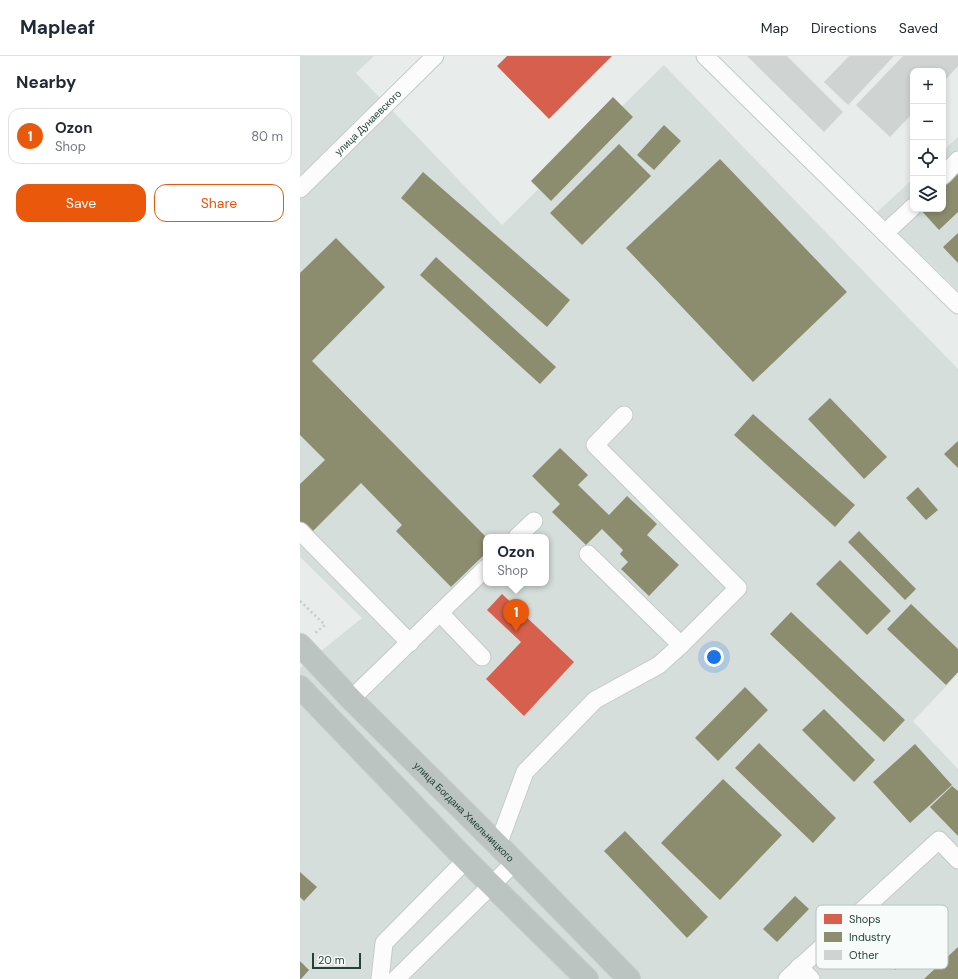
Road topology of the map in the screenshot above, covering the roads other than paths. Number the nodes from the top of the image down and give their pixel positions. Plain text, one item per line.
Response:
1 (435, 56) edge
2 (705, 56) edge
3 (958, 160) edge
4 (946, 173) edge
5 (300, 189) edge
6 (910, 210) edge
7 (885, 233) junction
8 (958, 305) edge
9 (624, 415) dead end
10 (534, 521) dead end
11 (300, 531) edge
12 (520, 534) edge
13 (588, 554) dead end
14 (483, 571) edge
15 (440, 613) junction
16 (410, 643) junction
17 (300, 645) edge
18 (681, 645) junction
19 (482, 656) dead end
20 (300, 687) edge
21 (351, 700) junction
22 (498, 845) junction
23 (466, 860) junction
24 (958, 860) edge
25 (515, 862) junction
26 (493, 885) junction
27 (874, 905) edge
28 (816, 962) edge
29 (805, 973) edge
30 (380, 979) edge
31 (396, 979) edge
32 (587, 979) edge
33 (630, 979) edge
34 (787, 979) edge

1 - 5 street, улица Дунаевского
2 - 7 street
3 - 4 street
6 - 7 street
7 - 8 street
9 - 18 street
10 - 12 street
11 - 16 street
13 - 18 street
14 - 15 street
15 - 16 street
15 - 19 street
16 - 21 street
17 - 21 highway, улица Богдана Хмельницкого
18 - 22 street
20 - 23 highway
21 - 22 highway, улица Богдана Хмельницкого
22 - 25 highway, улица Богдана Хмельницкого
23 - 26 highway
23 - 30 street
24 - 27 street
25 - 26 street
25 - 33 highway, улица Богдана Хмельницкого
26 - 31 street
26 - 32 highway
28 - 29 street
29 - 34 street

